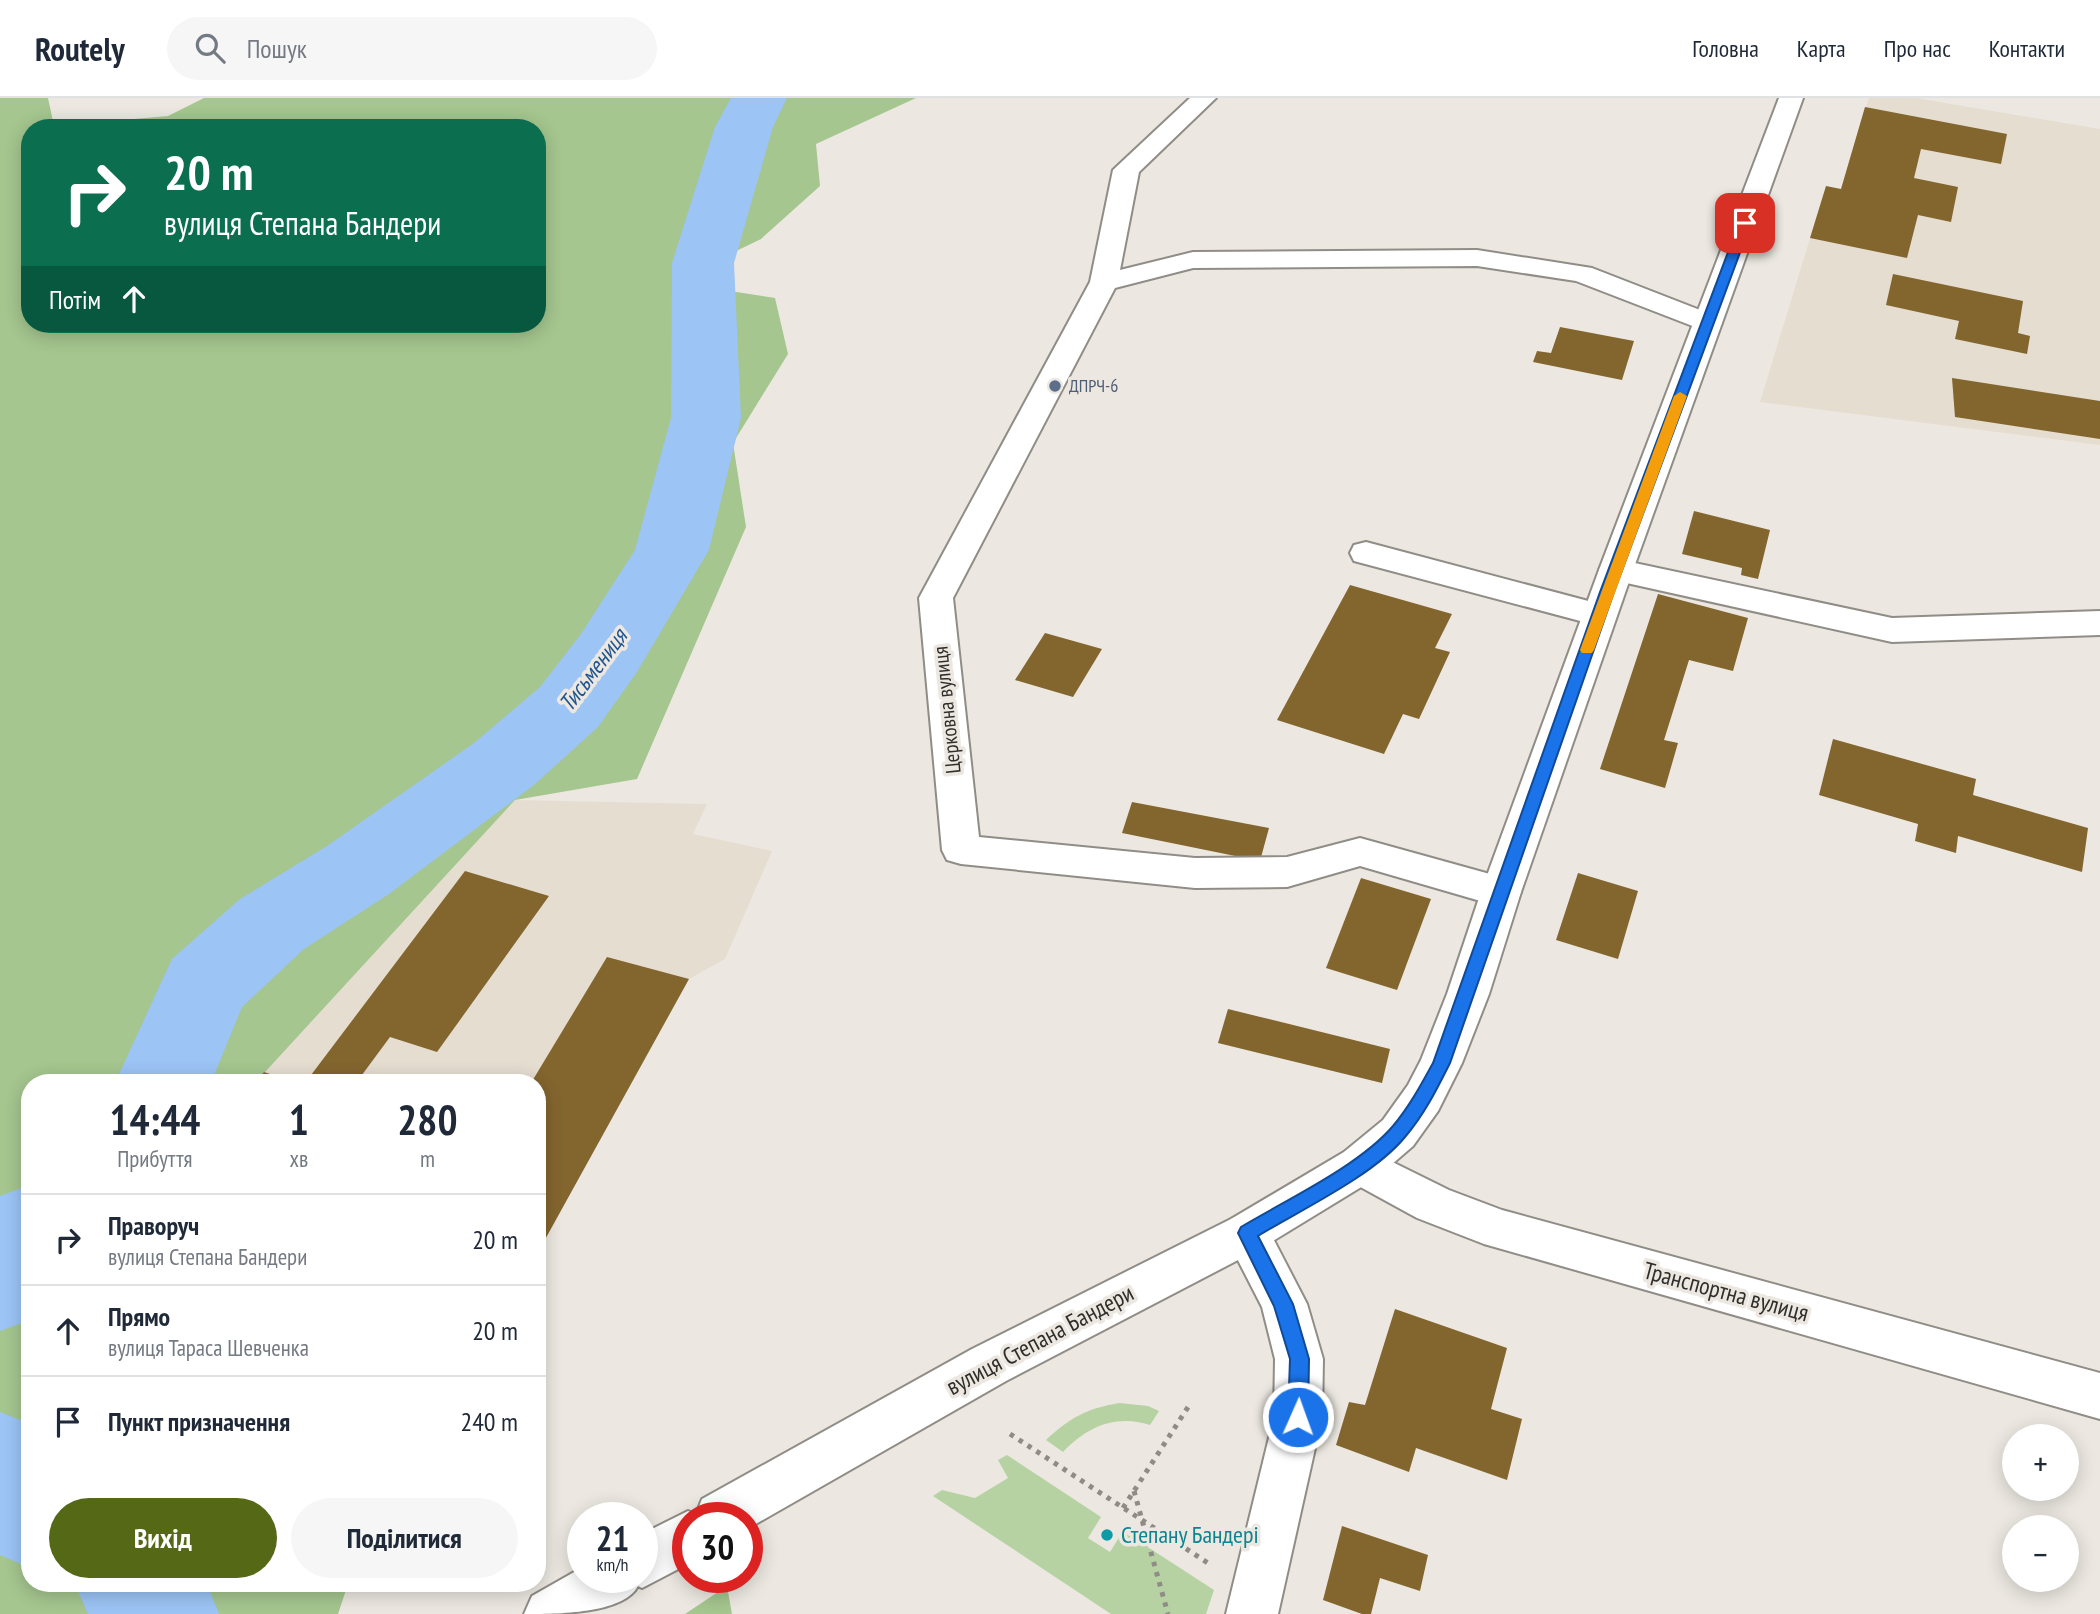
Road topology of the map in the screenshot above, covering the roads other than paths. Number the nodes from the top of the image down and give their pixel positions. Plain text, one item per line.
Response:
1 (1204, 98) edge
2 (1791, 98) edge
3 (1104, 282) junction
4 (1708, 323) junction
5 (1366, 553) dead end
6 (1616, 570) junction
7 (1599, 615) junction
8 (2100, 623) edge
9 (1501, 892) junction
10 (1360, 1165) junction
11 (1247, 1233) junction
12 (2100, 1395) edge
13 (747, 1502) edge
14 (587, 1593) edge
15 (550, 1614) edge
16 (1252, 1614) edge

1 - 3 main road, Церковна вулиця
2 - 4 main road, вулиця Степана Бандери
3 - 4 main road
3 - 9 main road, Церковна вулиця
4 - 6 main road, вулиця Степана Бандери
5 - 7 main road
6 - 7 main road, вулиця Степана Бандери
6 - 8 main road
7 - 9 main road, вулиця Степана Бандери
9 - 10 main road, вулиця Степана Бандери
10 - 11 main road, вулиця Степана Бандери
10 - 12 main road, Транспортна вулиця
11 - 13 main road, вулиця Степана Бандери
11 - 16 main road
14 - 15 main road

